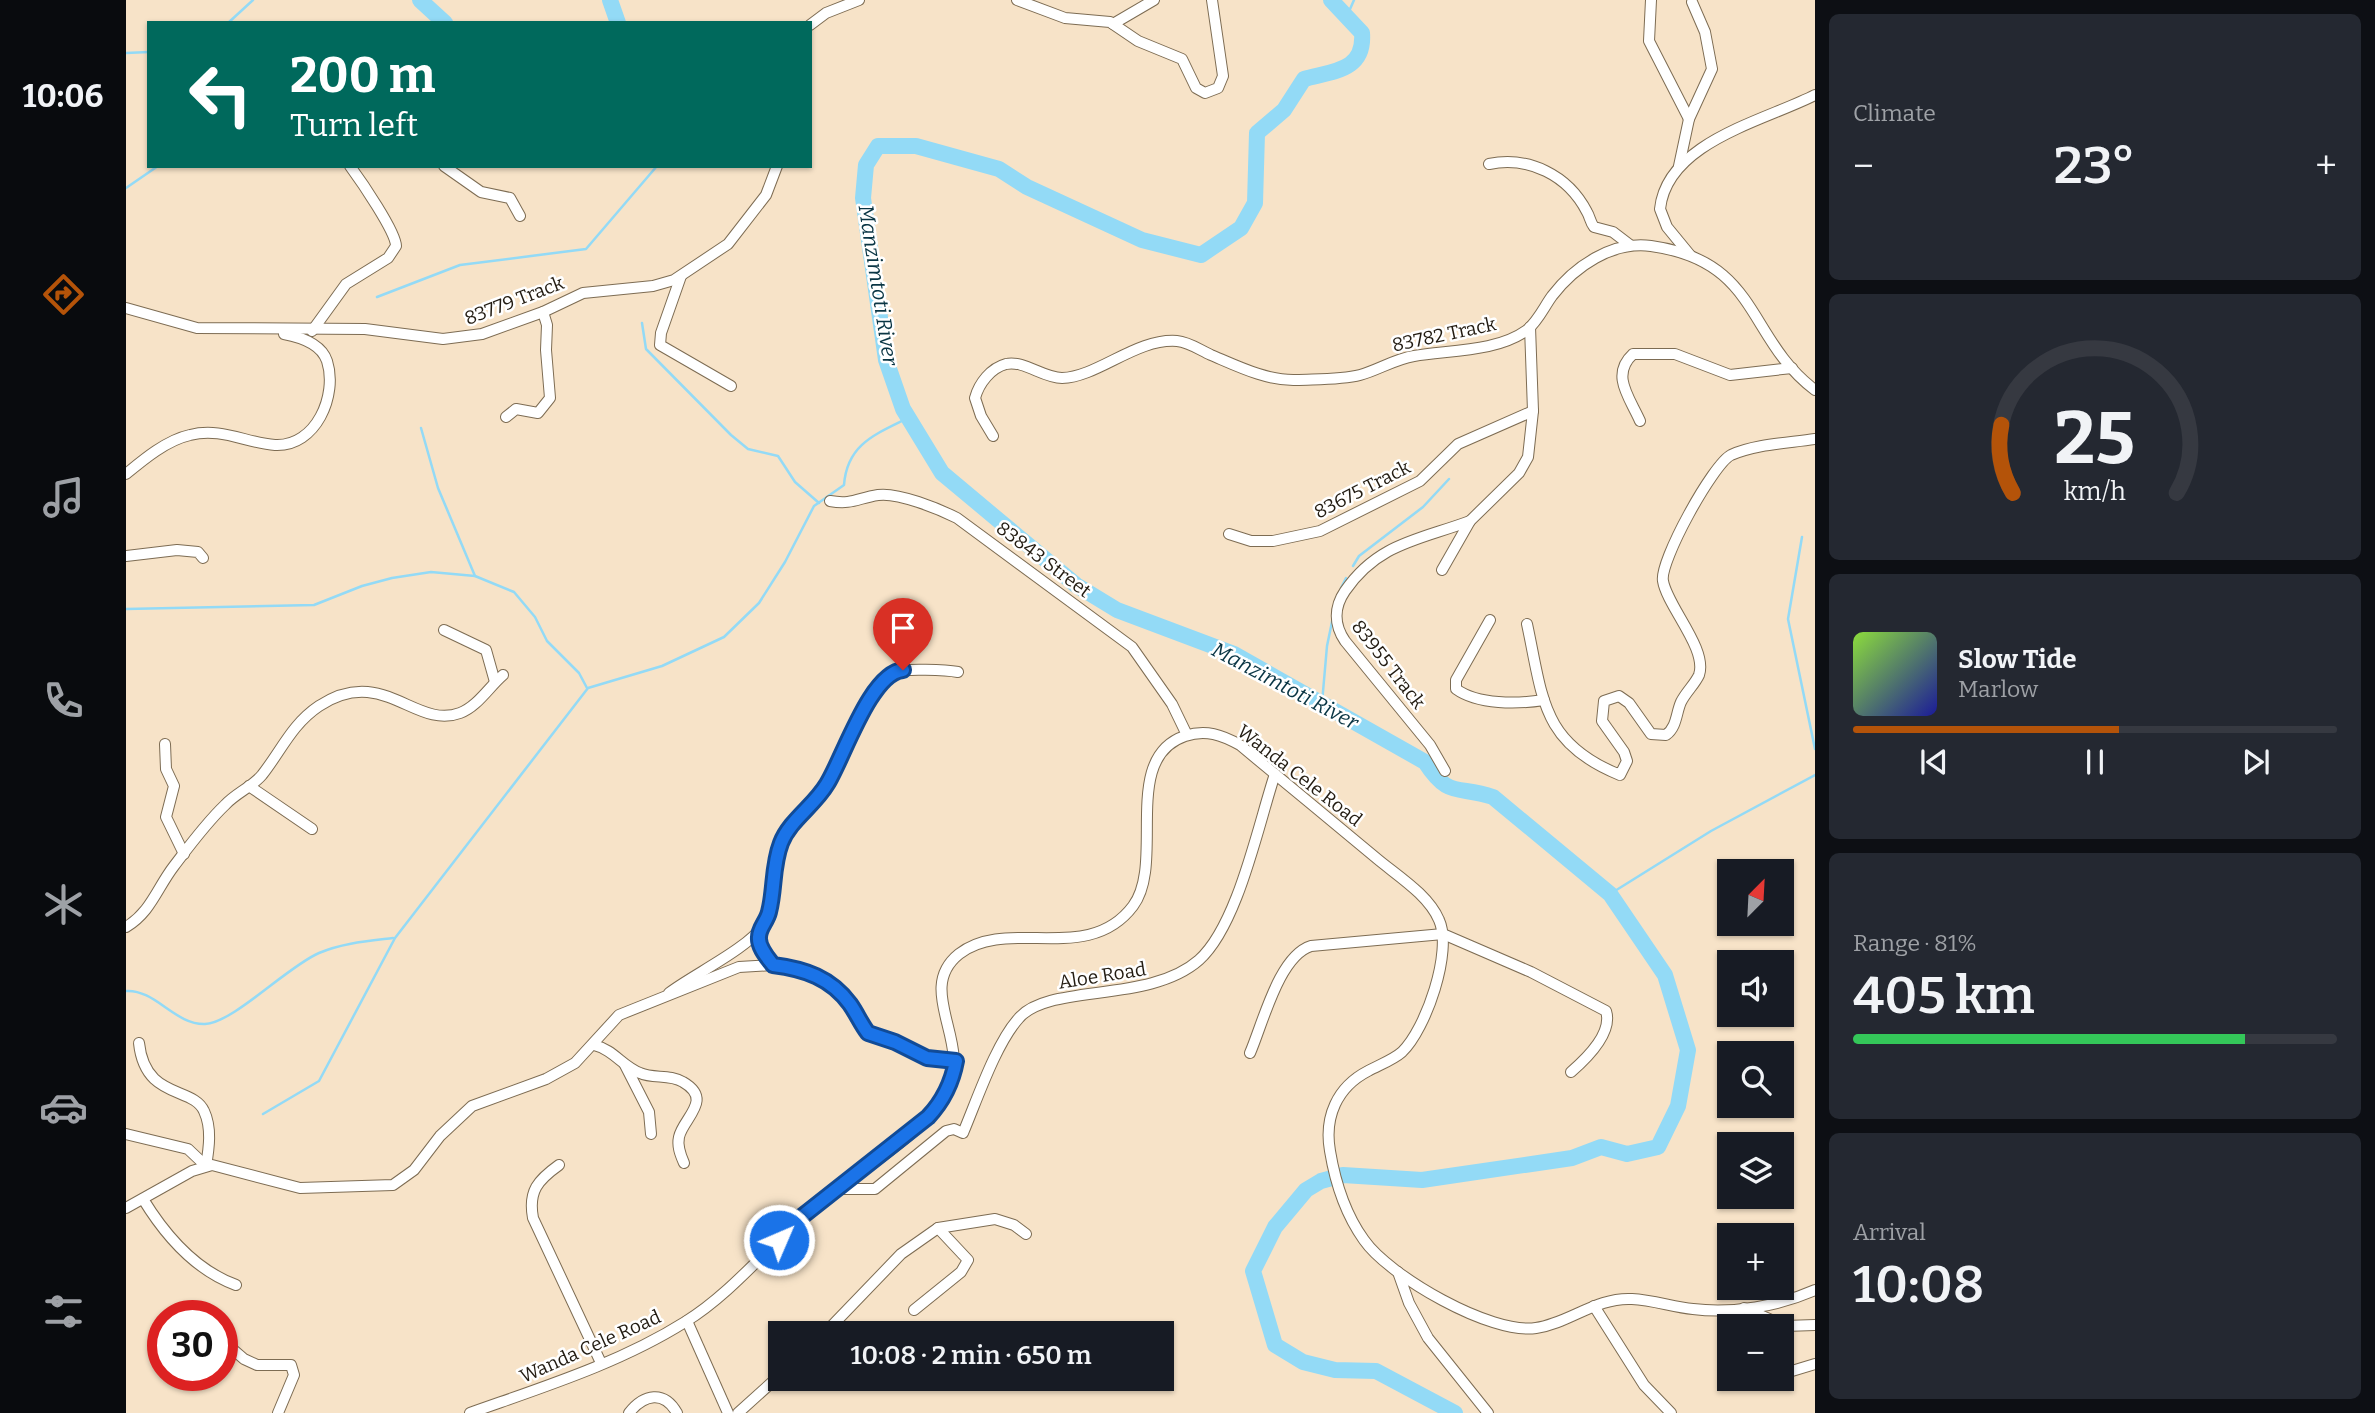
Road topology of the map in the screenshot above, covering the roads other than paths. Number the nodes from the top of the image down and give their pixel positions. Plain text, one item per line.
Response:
1 (859, 0) edge
2 (1017, 0) edge
3 (1154, 0) edge
4 (1212, 0) edge
5 (1651, 0) edge
6 (1692, 2) dead end
7 (1113, 23) junction
8 (812, 24) edge
9 (1815, 95) edge
10 (1689, 119) junction
11 (1489, 164) dead end
12 (1679, 166) junction
13 (351, 168) edge
14 (447, 168) edge
15 (776, 168) edge
16 (520, 216) dead end
17 (1630, 245) junction
18 (1690, 254) junction
19 (681, 276) junction
20 (126, 308) edge
21 (543, 312) junction
22 (1530, 327) junction
23 (260, 329) junction
24 (312, 331) junction
25 (1791, 368) junction
26 (731, 386) dead end
27 (1815, 390) edge
28 (1533, 411) junction
29 (506, 417) dead end
30 (1640, 421) dead end
31 (993, 436) dead end
32 (1815, 439) edge
33 (126, 474) edge
34 (830, 500) dead end
35 (1470, 521) junction
36 (1229, 534) dead end
37 (126, 556) edge
38 (203, 558) dead end
39 (1442, 570) dead end
40 (1490, 620) dead end
41 (1527, 624) dead end
42 (444, 631) dead end
43 (958, 672) dead end
44 (1544, 700) junction
45 (1187, 735) junction
46 (165, 744) dead end
47 (1445, 771) dead end
48 (1275, 774) junction
49 (249, 786) junction
50 (312, 829) dead end
51 (184, 854) junction
52 (126, 928) edge
53 (760, 930) junction
54 (1443, 934) junction
55 (773, 965) junction
56 (663, 997) junction
57 (139, 1043) dead end
58 (594, 1045) junction
59 (1250, 1053) dead end
60 (622, 1060) junction
61 (956, 1061) junction
62 (1571, 1072) dead end
63 (126, 1134) edge
64 (651, 1134) dead end
65 (684, 1163) dead end
66 (559, 1165) dead end
67 (206, 1166) junction
68 (837, 1189) junction
69 (143, 1199) junction
70 (126, 1208) edge
71 (937, 1228) junction
72 (1026, 1234) dead end
73 (1398, 1272) junction
74 (236, 1284) dead end
75 (1815, 1290) edge
76 (1594, 1306) junction
77 (1744, 1308) junction
78 (914, 1310) dead end
79 (687, 1321) junction
80 (837, 1321) edge
81 (1815, 1325) edge
82 (238, 1354) edge
83 (601, 1363) junction
84 (1815, 1364) edge
85 (1794, 1370) edge
86 (768, 1386) edge
87 (278, 1413) edge
88 (470, 1413) edge
89 (629, 1413) edge
90 (677, 1413) edge
91 (728, 1413) edge
92 (738, 1413) edge
93 (1488, 1413) edge
94 (1671, 1413) edge

1 - 8 street
2 - 7 street
3 - 7 street
4 - 7 street
5 - 10 street
6 - 10 street
9 - 12 street
10 - 12 street
11 - 17 street
12 - 18 street
13 - 24 street
14 - 16 street
15 - 19 street, 83779 Track
17 - 18 street, 83782 Track
17 - 22 street, 83782 Track
18 - 25 street, 83782 Track
19 - 21 street, 83779 Track
19 - 26 street
20 - 23 street, 83779 Track
21 - 24 street, 83779 Track
21 - 29 street
22 - 28 street
22 - 31 street, 83782 Track
23 - 24 street, 83779 Track
23 - 33 street
25 - 27 street, 83782 Track
25 - 30 street
28 - 35 street
28 - 36 street, 83675 Track
32 - 44 street
34 - 45 street, 83843 Street
35 - 39 street
35 - 47 street, 83955 Track
37 - 38 street
40 - 44 street
41 - 44 street
42 - 49 street
43 - 53 street
45 - 48 street, Wanda Cele Road
45 - 61 street
46 - 51 street
48 - 54 street, Wanda Cele Road
48 - 68 street, Aloe Road
49 - 50 street
49 - 51 street
51 - 52 street
53 - 55 street
53 - 56 street
54 - 59 street
54 - 62 street
54 - 73 street
55 - 56 street
55 - 61 street
56 - 58 street
57 - 67 street
58 - 60 street
58 - 67 street
60 - 64 street
60 - 65 street
61 - 68 street, Wanda Cele Road
63 - 67 street
66 - 83 street
67 - 69 street
68 - 79 street, Wanda Cele Road
69 - 70 street
69 - 74 street
71 - 72 street
71 - 78 street
71 - 80 street
73 - 76 street
73 - 93 street
75 - 77 street
76 - 77 street
76 - 94 street
77 - 81 street
79 - 83 street, Wanda Cele Road
79 - 91 street
82 - 87 street
83 - 88 street, Wanda Cele Road
84 - 85 street
86 - 92 street
89 - 90 street

